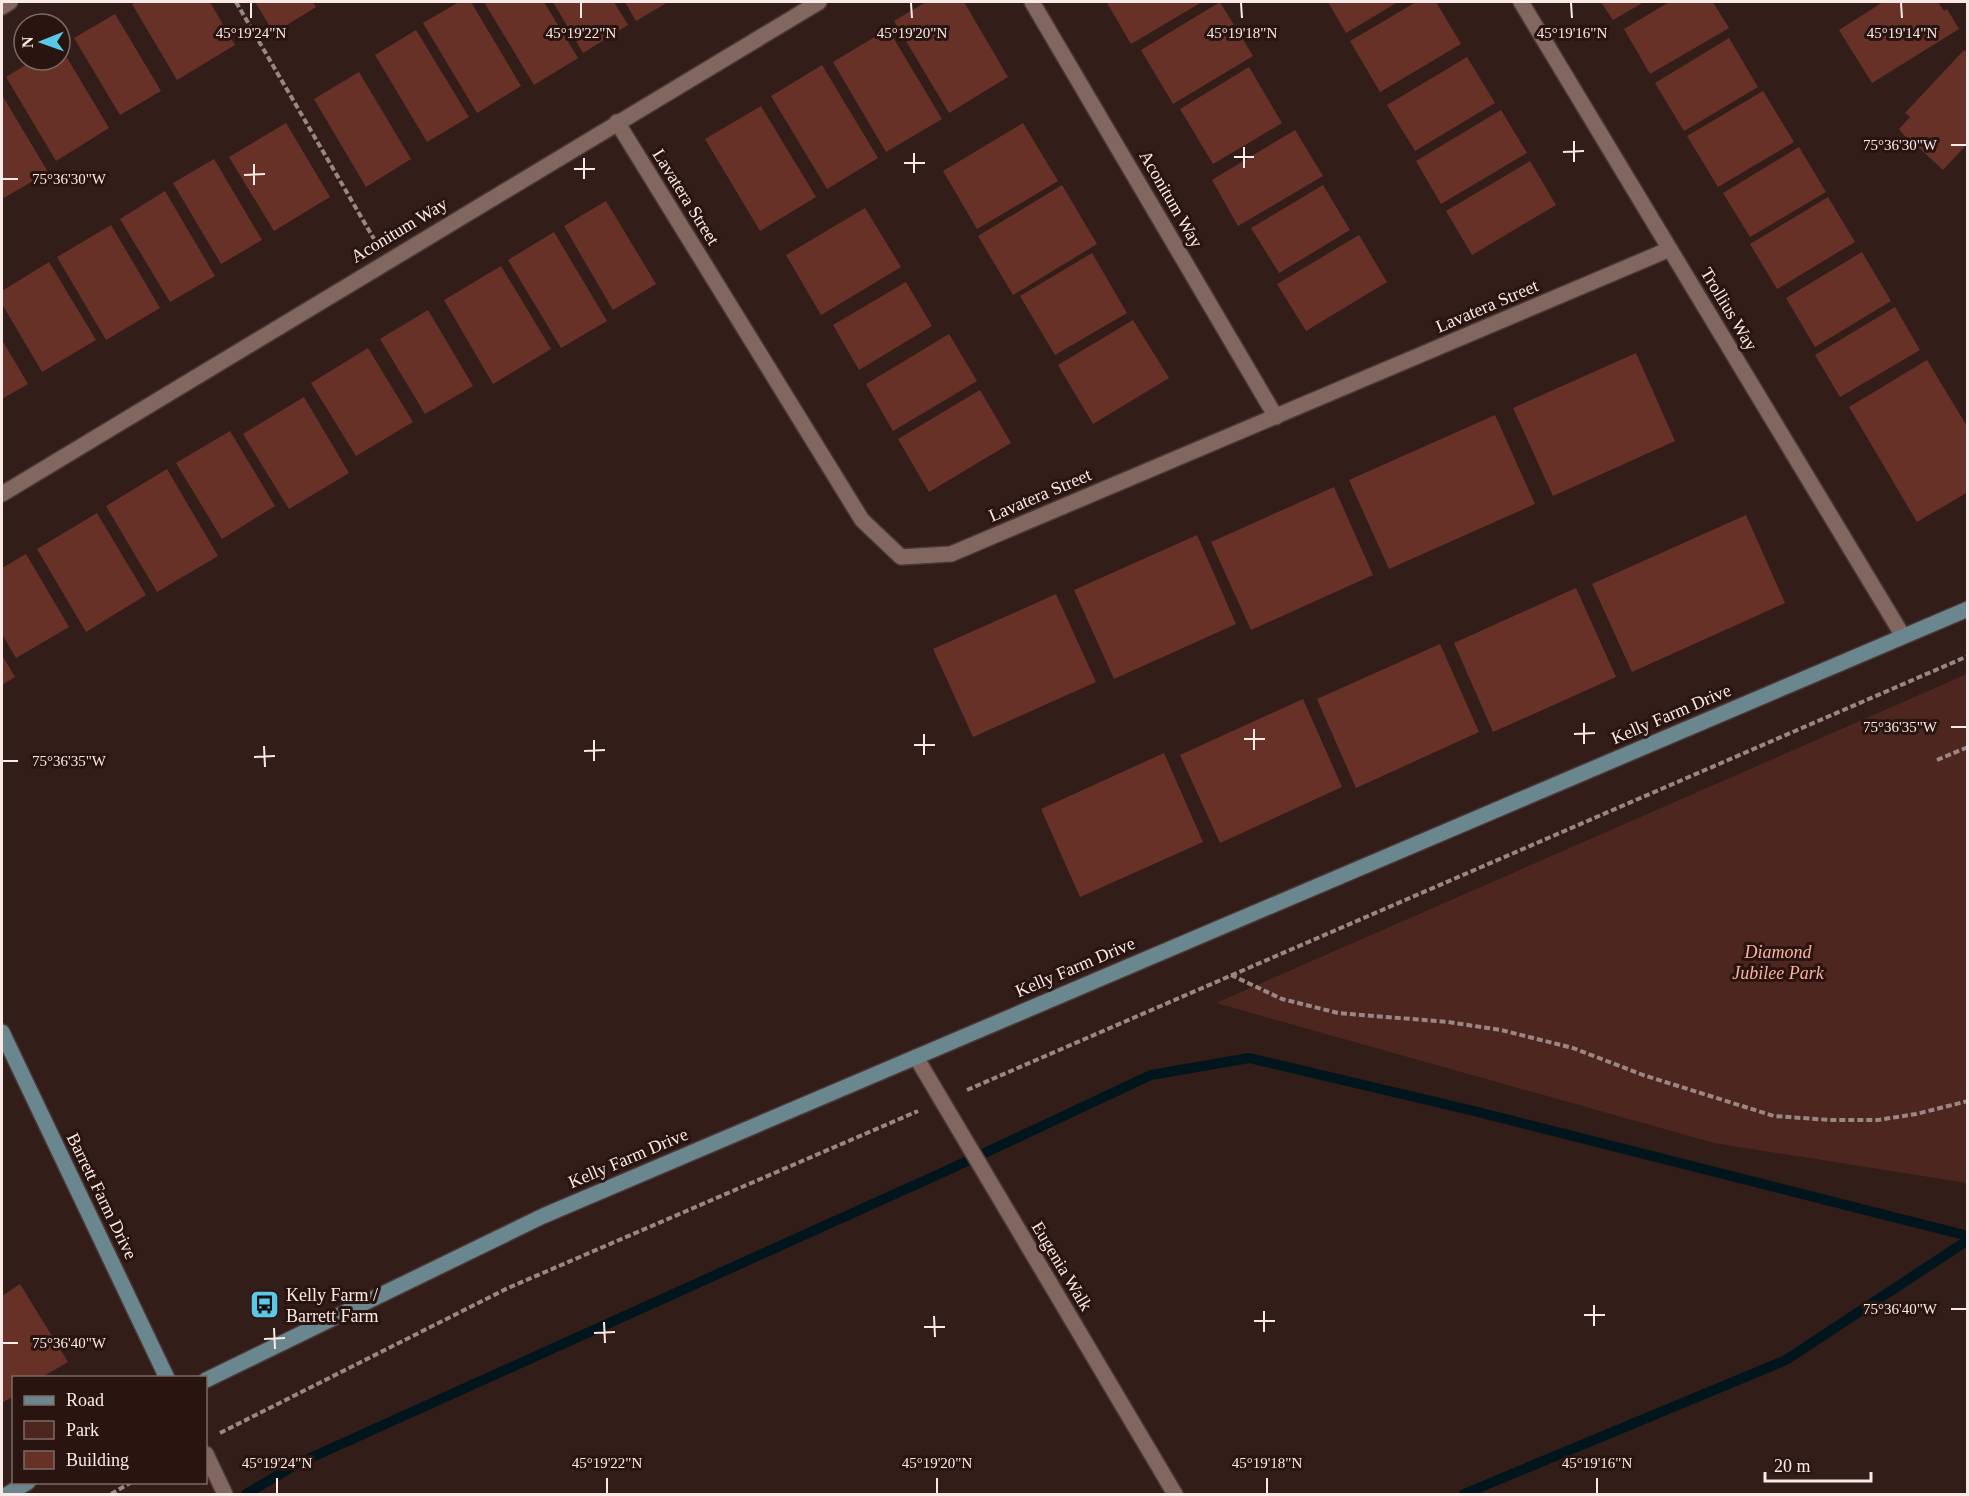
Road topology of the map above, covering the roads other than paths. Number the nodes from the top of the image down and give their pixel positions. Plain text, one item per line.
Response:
1 (10, 2) edge
2 (819, 2) edge
3 (1032, 2) edge
4 (1521, 2) edge
5 (2, 7) edge
6 (617, 122) junction
7 (1670, 249) junction
8 (1276, 417) junction
9 (2, 494) edge
10 (1968, 609) edge
11 (1903, 636) junction
12 (2, 1032) edge
13 (916, 1057) junction
14 (168, 1376) edge
15 (207, 1380) edge
16 (207, 1456) edge
17 (25, 1484) edge
18 (8, 1494) edge
19 (225, 1494) edge
20 (1175, 1494) edge

1 - 5 street
2 - 6 street, Aconitum Way
3 - 8 street, Aconitum Way
4 - 7 street, Trollius Way
6 - 8 street, Lavatera Street
6 - 9 street, Aconitum Way
7 - 8 street, Lavatera Street
7 - 11 street, Trollius Way
10 - 11 street, Kelly Farm Drive
11 - 13 street, Kelly Farm Drive
12 - 14 street, Barrett Farm Drive
13 - 15 street, Kelly Farm Drive
13 - 20 street, Eugenia Walk
16 - 19 street
17 - 18 street

